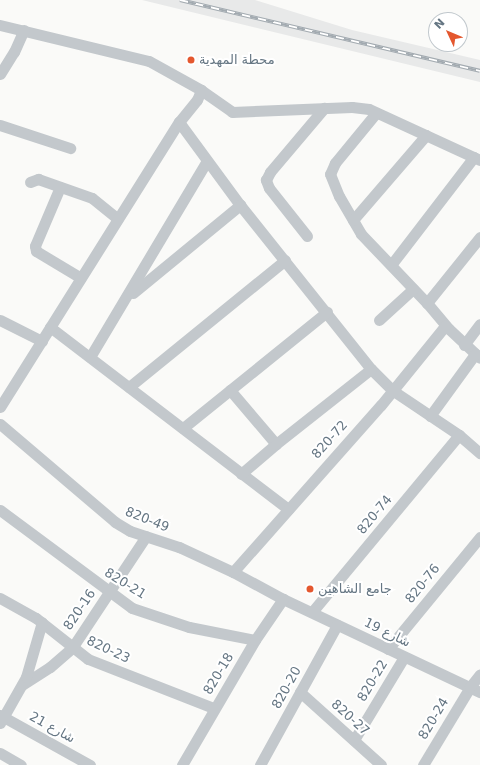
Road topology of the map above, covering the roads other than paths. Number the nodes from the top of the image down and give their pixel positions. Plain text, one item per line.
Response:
1 (0, 25) edge
2 (24, 30) junction
3 (0, 74) edge
4 (201, 90) junction
5 (324, 108) junction
6 (376, 113) junction
7 (180, 122) junction
8 (0, 125) edge
9 (426, 135) junction
10 (70, 148) dead end
11 (477, 158) edge
12 (207, 161) junction
13 (30, 182) dead end
14 (60, 187) junction
15 (240, 205) junction
16 (118, 219) junction
17 (353, 220) junction
18 (307, 236) dead end
19 (480, 236) edge
20 (285, 260) junction
21 (391, 265) junction
22 (81, 278) junction
23 (413, 289) junction
24 (126, 298) junction
25 (427, 303) junction
26 (326, 312) junction
27 (0, 320) edge
28 (379, 320) dead end
29 (480, 324) edge
30 (446, 326) junction
31 (50, 327) junction
32 (42, 341) junction
33 (464, 345) junction
34 (478, 356) edge
35 (90, 358) junction
36 (371, 369) junction
37 (128, 387) junction
38 (230, 390) junction
39 (392, 390) junction
40 (0, 407) edge
41 (430, 416) junction
42 (0, 424) edge
43 (182, 428) junction
44 (459, 436) junction
45 (276, 444) junction
46 (480, 453) edge
47 (241, 474) junction
48 (288, 509) junction
49 (0, 510) edge
50 (146, 536) junction
51 (480, 537) edge
52 (233, 572) junction
53 (109, 593) junction
54 (0, 598) edge
55 (283, 599) junction
56 (312, 612) junction
57 (42, 622) junction
58 (337, 625) junction
59 (255, 640) junction
60 (72, 648) junction
61 (388, 649) junction
62 (404, 656) junction
63 (480, 674) edge
64 (22, 684) junction
65 (470, 687) junction
66 (300, 692) junction
67 (480, 692) edge
68 (214, 708) junction
69 (1, 719) edge
70 (354, 740) junction
71 (0, 753) edge
72 (262, 761) edge
73 (21, 765) edge
74 (90, 765) edge
75 (182, 765) edge
76 (274, 765) edge
77 (381, 765) edge
78 (423, 765) edge

1 - 2 street
2 - 3 street
2 - 4 street
4 - 5 street
4 - 7 street
5 - 6 street
5 - 18 street
6 - 9 street
6 - 17 street
7 - 12 street
7 - 16 street
8 - 10 street
9 - 11 street
9 - 17 street
11 - 21 street
12 - 15 street
12 - 24 street
13 - 14 street
14 - 16 street
14 - 22 street
15 - 20 street
15 - 24 street
16 - 22 street
17 - 21 street
19 - 25 street
20 - 26 street
20 - 37 street
21 - 23 street
22 - 31 street
23 - 25 street
23 - 28 street
24 - 35 street
25 - 30 street
26 - 36 street
26 - 38 street
27 - 32 street
29 - 33 street
30 - 33 street
30 - 39 street, 820-72
31 - 32 street
31 - 35 street
32 - 40 street
33 - 34 street
34 - 41 street
35 - 37 street
36 - 39 street
36 - 45 street
37 - 43 street
38 - 43 street
38 - 45 street
39 - 41 street
39 - 48 street, 820-72
41 - 44 street
42 - 50 street, 820-49
43 - 47 street
44 - 46 street
44 - 56 street, 820-74
45 - 47 street
47 - 48 street
48 - 52 street, 820-72
49 - 53 street, 820-21
50 - 52 street, 820-49
50 - 53 street, 820-16
51 - 61 street, 820-76
52 - 55 street, 820-49
53 - 59 street, 820-21
53 - 60 street, 820-16
54 - 57 street, 820-23
55 - 56 street, شارع 19
55 - 59 street, 820-18
56 - 58 street, شارع 19
57 - 60 street, 820-23
57 - 64 street
58 - 61 street, شارع 19
58 - 66 street, 820-20
59 - 68 street, 820-18
60 - 64 street, 820-16
60 - 68 street, 820-23
61 - 62 street, شارع 19
62 - 65 street, شارع 19
62 - 70 street, 820-22
63 - 65 street, 820-24
64 - 69 street
65 - 67 street, شارع 19
65 - 78 street, 820-24
66 - 70 street, 820-27
66 - 72 street, 820-20
68 - 75 street, 820-18
69 - 74 street, شارع 21
70 - 77 street, 820-27
71 - 73 street
72 - 76 street

